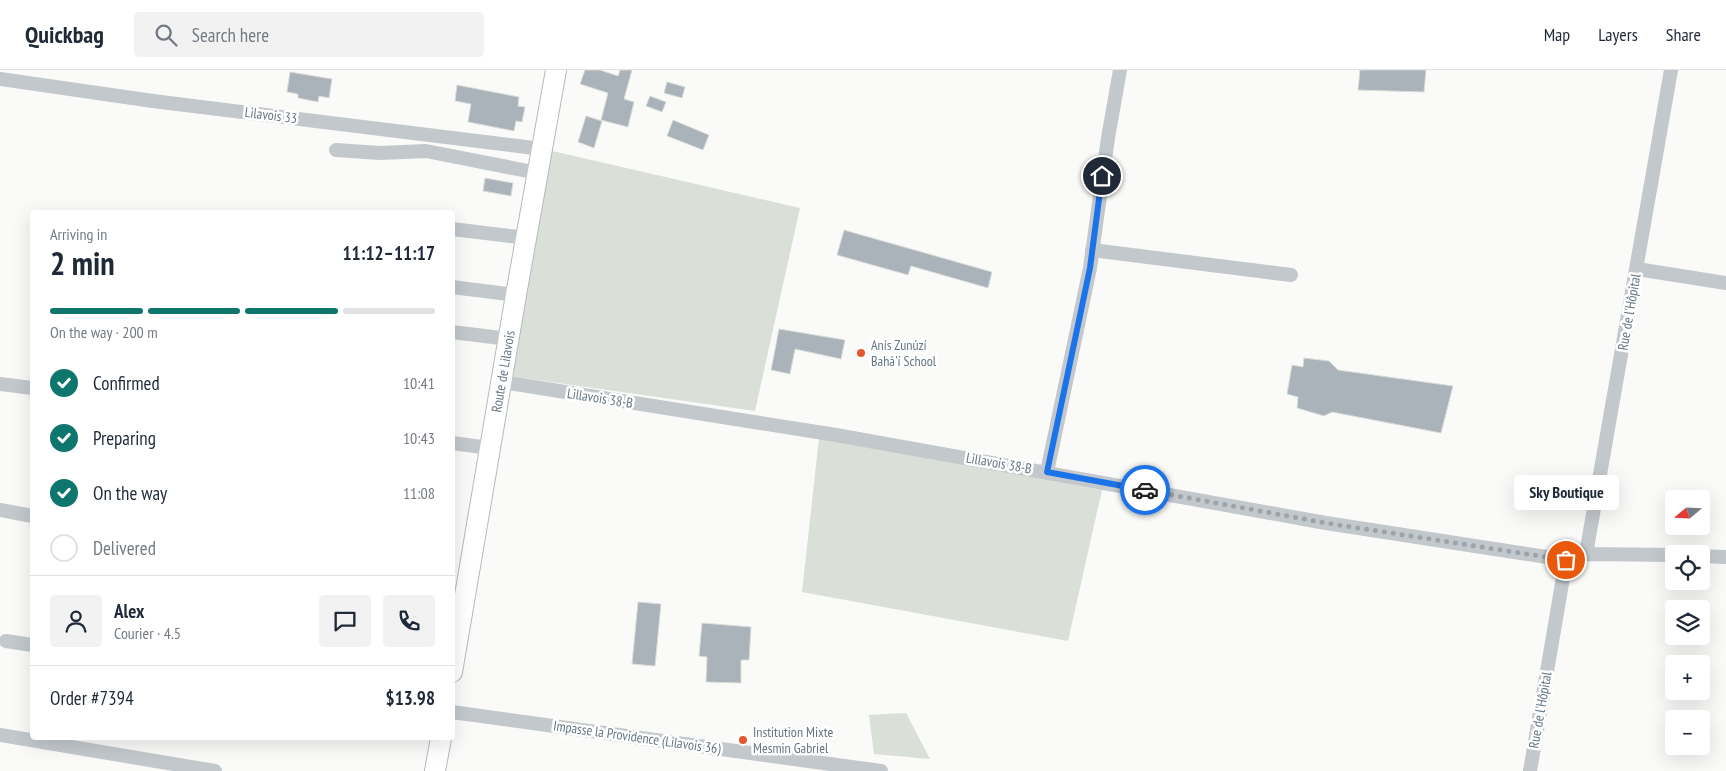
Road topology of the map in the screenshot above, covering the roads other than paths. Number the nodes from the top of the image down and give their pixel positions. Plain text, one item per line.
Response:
1 (556, 70) edge
2 (1120, 70) edge
3 (1671, 70) edge
4 (0, 79) edge
5 (542, 149) junction
6 (336, 150) dead end
7 (538, 173) junction
8 (455, 229) edge
9 (526, 238) junction
10 (1092, 250) junction
11 (1636, 269) junction
12 (1291, 275) dead end
13 (1726, 283) edge
14 (455, 287) edge
15 (516, 295) junction
16 (455, 332) edge
17 (509, 339) junction
18 (502, 382) junction
19 (0, 384) edge
20 (30, 388) edge
21 (455, 444) edge
22 (490, 448) junction
23 (1047, 472) junction
24 (0, 510) edge
25 (30, 516) edge
26 (1586, 554) junction
27 (1665, 555) edge
28 (1710, 556) edge
29 (1726, 557) edge
30 (1566, 560) junction
31 (458, 608) edge
32 (455, 640) edge
33 (6, 641) dead end
34 (30, 646) edge
35 (455, 712) edge
36 (0, 735) edge
37 (441, 740) edge
38 (215, 771) edge
39 (435, 771) edge
40 (881, 771) edge
41 (1530, 771) edge

1 - 5 main road, Route de Lilavois
2 - 10 street
3 - 11 street, Rue de l'Hôpital
4 - 5 street, Lilavois 33
5 - 7 main road, Route de Lilavois
6 - 7 street
7 - 9 main road, Route de Lilavois
8 - 9 street
9 - 15 main road, Route de Lilavois
10 - 12 street
10 - 23 street
11 - 13 street
11 - 26 street, Rue de l'Hôpital
14 - 15 street
15 - 17 main road, Route de Lilavois
16 - 17 street
17 - 18 main road, Route de Lilavois
18 - 22 main road, Route de Lilavois
18 - 23 street, Lillavois 38-B
19 - 20 street
21 - 22 street
22 - 31 main road, Route de Lilavois
23 - 30 street, Lillavois 38-B
24 - 25 street
26 - 27 street, Lillavois 38-B
26 - 30 street, Lillavois 38-B
28 - 29 street
30 - 41 street, Rue de l'Hôpital
31 - 32 main road, Route de Lilavois
33 - 34 street
35 - 40 street, Impasse la Providence (Lilavois 36)
36 - 38 street
37 - 39 main road

